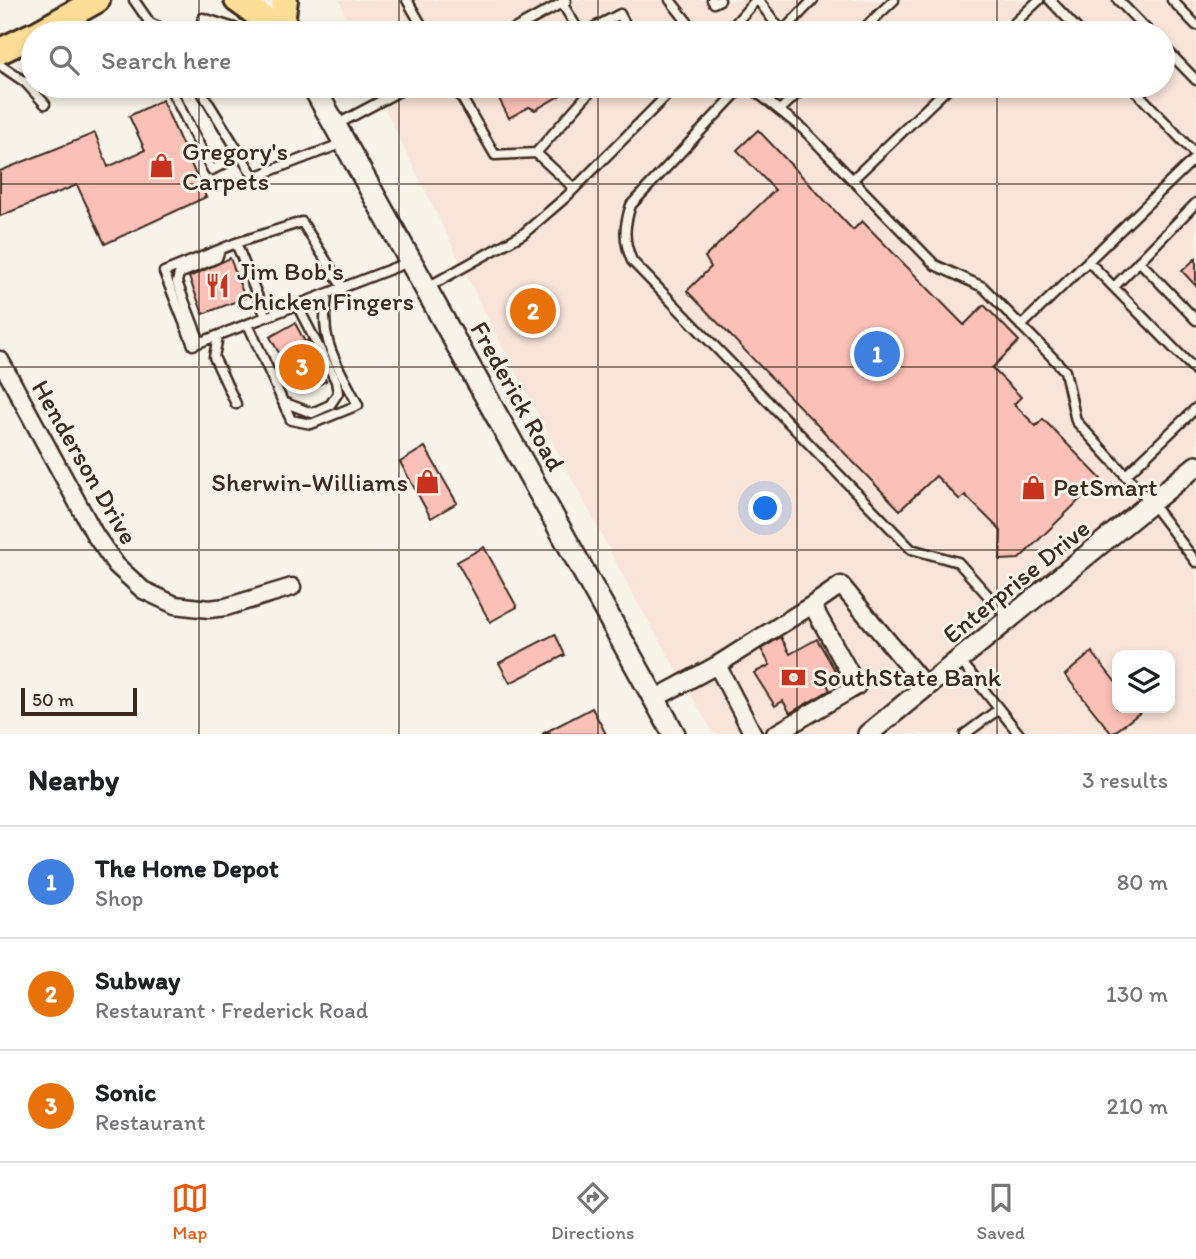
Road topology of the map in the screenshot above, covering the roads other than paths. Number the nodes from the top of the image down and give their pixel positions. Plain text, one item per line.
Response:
1 (97, 0) edge
2 (134, 0) edge
3 (237, 0) edge
4 (264, 0) edge
5 (285, 0) edge
6 (407, 0) edge
7 (670, 0) edge
8 (712, 0) edge
9 (720, 0) edge
10 (757, 0) edge
11 (813, 0) edge
12 (894, 0) edge
13 (1038, 0) edge
14 (1050, 0) edge
15 (1118, 0) edge
16 (1172, 0) edge
17 (565, 1) edge
18 (61, 21) edge
19 (149, 21) edge
20 (267, 21) edge
21 (276, 21) edge
22 (283, 21) edge
23 (419, 21) edge
24 (529, 21) edge
25 (576, 21) edge
26 (606, 21) edge
27 (624, 21) edge
28 (687, 21) edge
29 (738, 21) edge
30 (773, 21) edge
31 (793, 21) edge
32 (872, 21) edge
33 (1016, 21) edge
34 (1070, 21) edge
35 (1138, 21) edge
36 (1196, 25) edge
37 (21, 42) edge
38 (0, 51) edge
39 (1175, 58) edge
40 (0, 65) edge
41 (21, 79) edge
42 (1196, 80) edge
43 (175, 98) edge
44 (205, 98) edge
45 (320, 98) edge
46 (392, 98) edge
47 (463, 98) edge
48 (584, 98) edge
49 (664, 98) edge
50 (732, 98) edge
51 (766, 98) edge
52 (792, 98) edge
53 (937, 98) edge
54 (1142, 98) edge
55 (781, 109) junction
56 (341, 133) junction
57 (536, 153) junction
58 (240, 155) junction
59 (1196, 156) edge
60 (852, 180) junction
61 (574, 188) junction
62 (1196, 203) edge
63 (236, 243) junction
64 (220, 250) junction
65 (412, 261) junction
66 (1088, 261) junction
67 (1139, 261) junction
68 (1114, 287) junction
69 (343, 288) junction
70 (426, 288) junction
71 (328, 293) junction
72 (297, 305) junction
73 (266, 317) junction
74 (1196, 320) edge
75 (248, 324) junction
76 (1021, 326) junction
77 (218, 336) junction
78 (197, 344) junction
79 (0, 360) edge
80 (1196, 371) edge
81 (283, 402) junction
82 (236, 404) dead end
83 (1196, 408) edge
84 (1196, 466) edge
85 (1125, 476) junction
86 (1152, 505) junction
87 (1196, 562) edge
88 (292, 586) dead end
89 (812, 605) junction
90 (1010, 620) junction
91 (960, 660) junction
92 (717, 665) junction
93 (926, 687) junction
94 (654, 699) junction
95 (999, 709) junction
96 (970, 733) edge
97 (674, 734) edge
98 (753, 734) edge
99 (775, 734) edge
100 (869, 734) edge
101 (1019, 734) edge

1 - 18 highway
2 - 19 lane
3 - 20 highway
4 - 21 main road
5 - 22 highway
6 - 23 lane
7 - 28 lane
8 - 9 lane
10 - 29 lane
10 - 30 lane
11 - 31 lane
12 - 32 lane
13 - 33 lane
14 - 34 lane
15 - 35 lane
16 - 36 lane
17 - 24 lane
17 - 25 lane
26 - 27 lane
37 - 38 highway
39 - 42 lane
40 - 41 lane
43 - 58 lane
44 - 58 lane
45 - 56 main road, Frederick Road
46 - 56 lane
47 - 57 lane
48 - 57 lane
49 - 61 lane
50 - 90 lane
51 - 55 lane
52 - 55 lane
53 - 60 lane
54 - 59 lane
55 - 60 lane
56 - 58 lane
56 - 65 main road, Frederick Road
57 - 61 lane
59 - 66 lane
60 - 76 lane
61 - 70 lane
62 - 67 lane
63 - 64 lane
63 - 69 lane
63 - 73 lane
64 - 78 lane
64 - 78 lane
65 - 69 lane
65 - 70 main road, Frederick Road
66 - 68 lane
66 - 76 lane
67 - 68 lane
67 - 74 lane
68 - 80 lane
69 - 71 lane
70 - 94 main road, Frederick Road
71 - 72 lane
71 - 81 lane
72 - 73 lane
72 - 81 lane
73 - 75 lane
75 - 77 lane
75 - 81 lane
76 - 85 lane
77 - 78 lane
77 - 82 lane
79 - 88 street, Henderson Drive
83 - 85 lane
84 - 86 street, Enterprise Drive
85 - 86 lane
86 - 87 lane
86 - 90 street, Enterprise Drive
89 - 92 street
89 - 93 street
89 - 99 street
90 - 91 street, Enterprise Drive
91 - 93 street, Enterprise Drive
91 - 95 lane
92 - 94 street
92 - 98 street
93 - 100 street, Enterprise Drive
94 - 97 main road, Frederick Road
95 - 96 lane
95 - 101 lane

